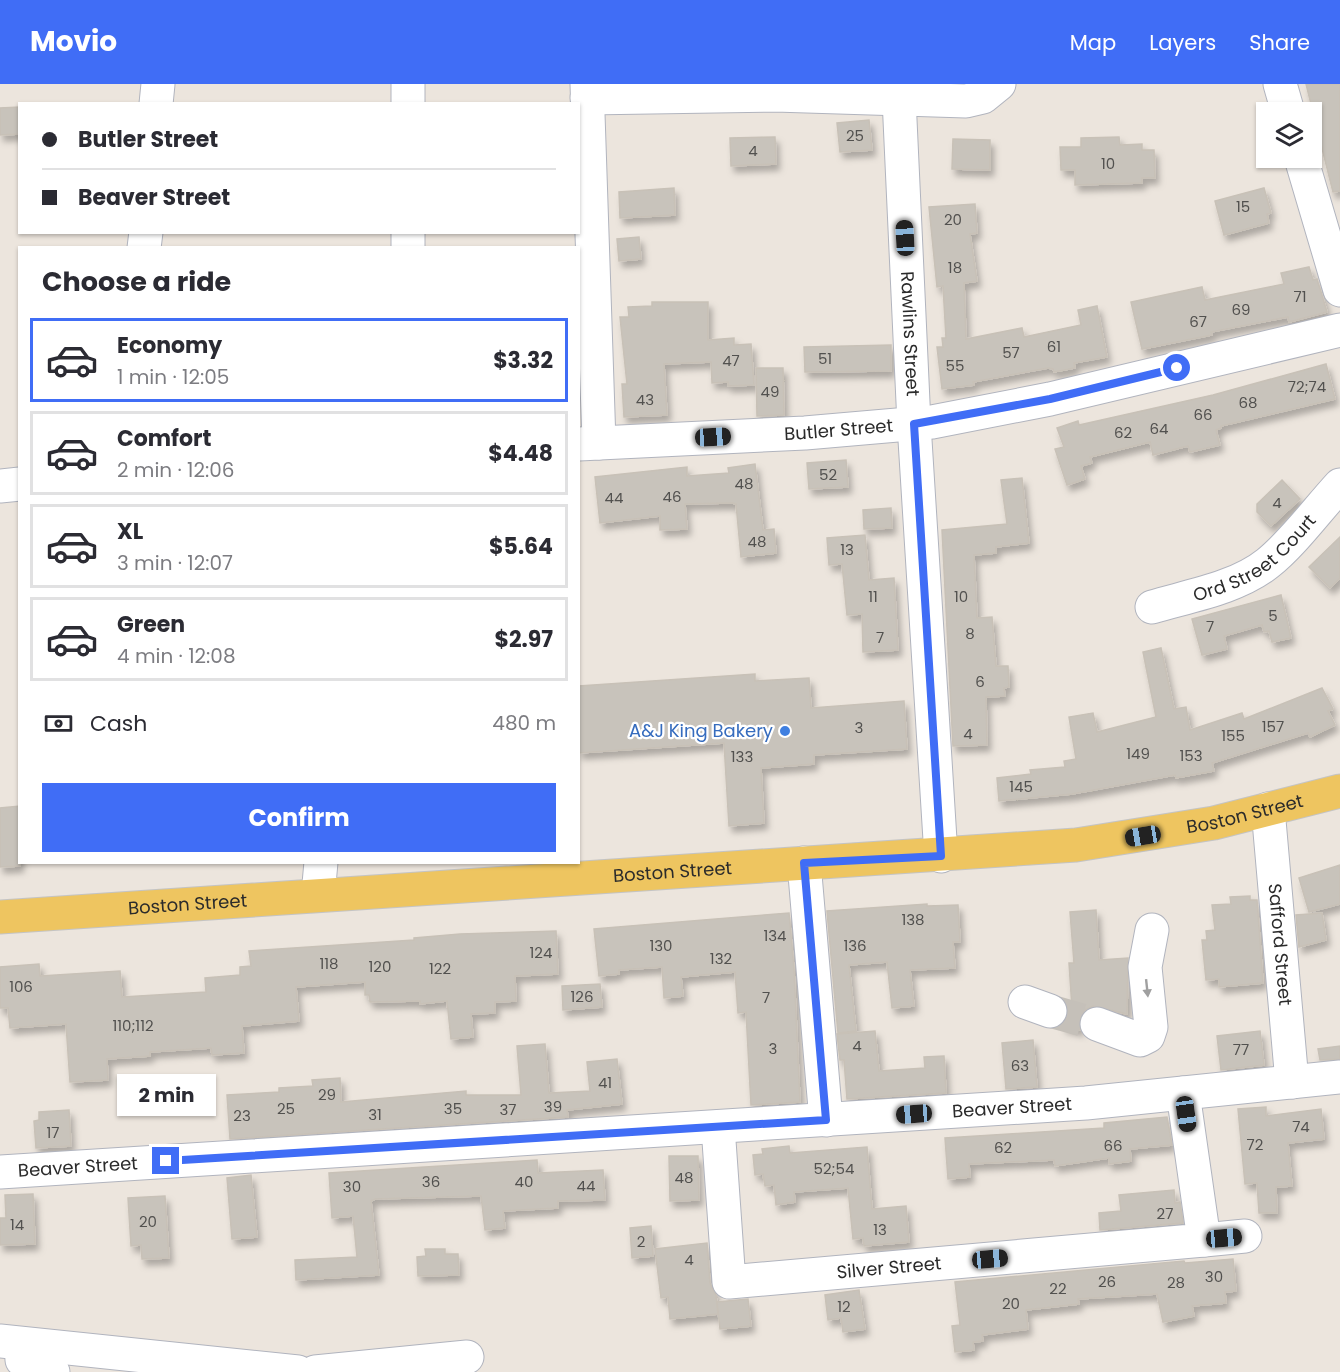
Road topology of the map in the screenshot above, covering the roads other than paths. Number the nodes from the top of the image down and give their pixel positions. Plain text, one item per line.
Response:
1 (158, 84) edge
2 (408, 84) edge
3 (1281, 84) edge
4 (998, 85) edge
5 (775, 89) edge
6 (587, 91) edge
7 (898, 98) junction
8 (156, 102) edge
9 (408, 102) edge
10 (1286, 102) edge
11 (1304, 168) edge
12 (1340, 290) edge
13 (1340, 330) edge
14 (914, 424) junction
15 (589, 443) edge
16 (18, 484) edge
17 (0, 486) edge
18 (1340, 486) edge
19 (1152, 607) dead end
20 (1340, 791) edge
21 (1268, 809) junction
22 (941, 856) junction
23 (804, 863) junction
24 (321, 864) edge
25 (318, 896) junction
26 (0, 917) edge
27 (1152, 930) dead end
28 (1096, 1024) tunnel mouth
29 (1340, 1077) edge
30 (1292, 1082) junction
31 (1183, 1093) junction
32 (826, 1120) junction
33 (718, 1127) junction
34 (0, 1172) edge
35 (1245, 1236) dead end
36 (1204, 1240) junction
37 (10, 1342) edge
38 (467, 1357) dead end
39 (53, 1372) edge
40 (298, 1372) edge
41 (315, 1372) edge

1 - 8 street
2 - 9 street
3 - 10 street
4 - 7 street
5 - 6 street
5 - 7 street
6 - 15 street
7 - 14 street, Rawlins Street
11 - 12 street
13 - 14 street, Butler Street
14 - 15 street, Butler Street
14 - 22 street, Rawlins Street
16 - 17 street
18 - 19 street, Ord Street Court
20 - 21 main road, Boston Street
21 - 22 main road, Boston Street
21 - 30 street, Safford Street
22 - 23 main road, Boston Street
23 - 25 main road, Boston Street
23 - 32 street
24 - 25 street
25 - 26 main road, Boston Street
27 -> 28 street
29 - 30 street, Beaver Street
30 - 31 street, Beaver Street
31 - 32 street, Beaver Street
31 - 36 street
32 - 33 street, Beaver Street
33 - 34 street, Beaver Street
33 - 36 street, Silver Street
35 - 36 street, Silver Street
37 - 39 street
37 - 40 street
38 - 41 street

